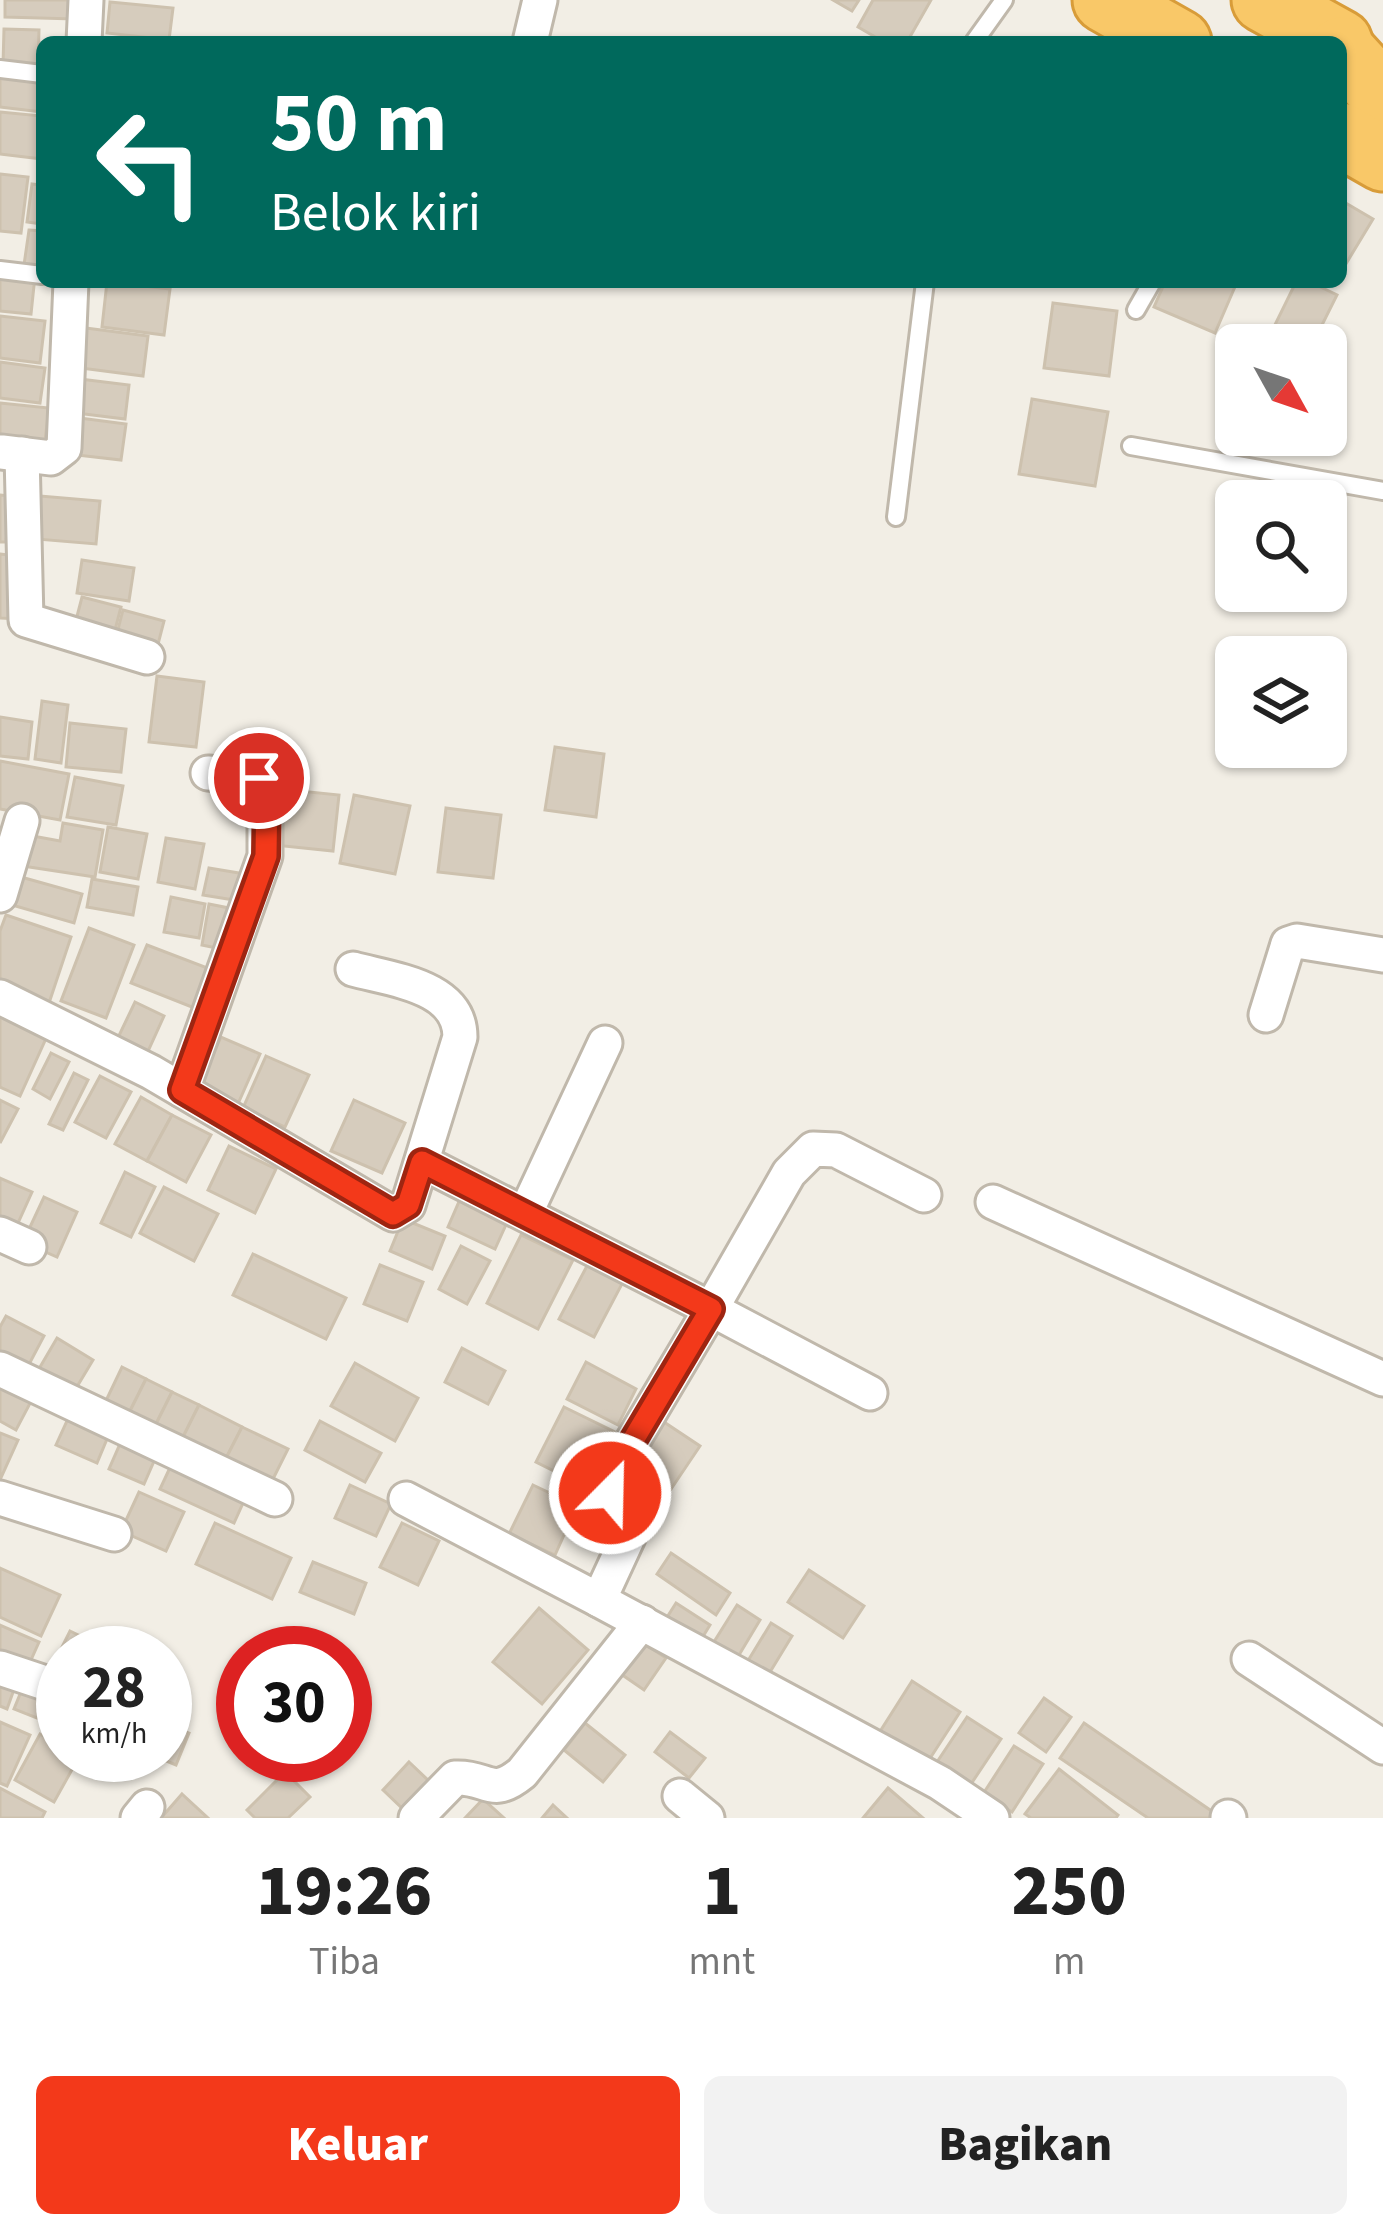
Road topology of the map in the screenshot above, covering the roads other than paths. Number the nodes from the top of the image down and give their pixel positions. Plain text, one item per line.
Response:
1 (86, 0) edge
2 (540, 0) edge
3 (1004, 0) edge
4 (1105, 0) edge
5 (1264, 0) edge
6 (84, 36) edge
7 (531, 36) edge
8 (978, 36) edge
9 (1168, 36) edge
10 (1327, 36) edge
11 (1347, 49) edge
12 (0, 69) edge
13 (36, 73) edge
14 (1383, 95) edge
15 (1347, 138) edge
16 (1383, 159) edge
17 (0, 270) edge
18 (36, 274) edge
19 (71, 288) edge
20 (924, 288) edge
21 (1149, 288) edge
22 (1136, 310) dead end
23 (1131, 446) dead end
24 (11, 453) edge
25 (1383, 491) edge
26 (896, 517) dead end
27 (147, 657) dead end
28 (208, 773) dead end
29 (25, 822) edge
30 (0, 895) edge
31 (1383, 955) edge
32 (353, 969) dead end
33 (0, 997) edge
34 (1266, 1015) dead end
35 (604, 1043) dead end
36 (182, 1090) junction
37 (422, 1162) junction
38 (924, 1195) dead end
39 (993, 1202) dead end
40 (526, 1212) junction
41 (711, 1309) junction
42 (0, 1369) edge
43 (1383, 1379) edge
44 (870, 1393) dead end
45 (0, 1498) edge
46 (274, 1499) dead end
47 (406, 1499) dead end
48 (114, 1534) dead end
49 (599, 1600) junction
50 (642, 1622) junction
51 (1249, 1659) dead end
52 (0, 1668) edge
53 (36, 1680) edge
54 (1383, 1747) edge
55 (680, 1796) dead end
56 (416, 1818) edge
57 (707, 1818) edge
58 (992, 1818) edge

1 - 6 street
2 - 7 street
3 - 8 lane
4 - 9 highway
5 - 10 highway
11 - 14 highway
12 - 13 lane
15 - 16 highway
17 - 18 lane
19 - 24 street
20 - 26 lane
21 - 22 lane
23 - 25 lane
24 - 27 street
28 - 36 street
29 - 30 street
31 - 34 street
32 - 37 street
33 - 36 street
35 - 40 street
36 - 37 street
37 - 40 street
38 - 41 street
39 - 43 street
40 - 41 street
41 - 44 street
41 - 49 street
42 - 46 street
45 - 48 street
47 - 49 street
49 - 50 street
50 - 56 street
50 - 58 street
51 - 54 street
52 - 53 street
55 - 57 street

